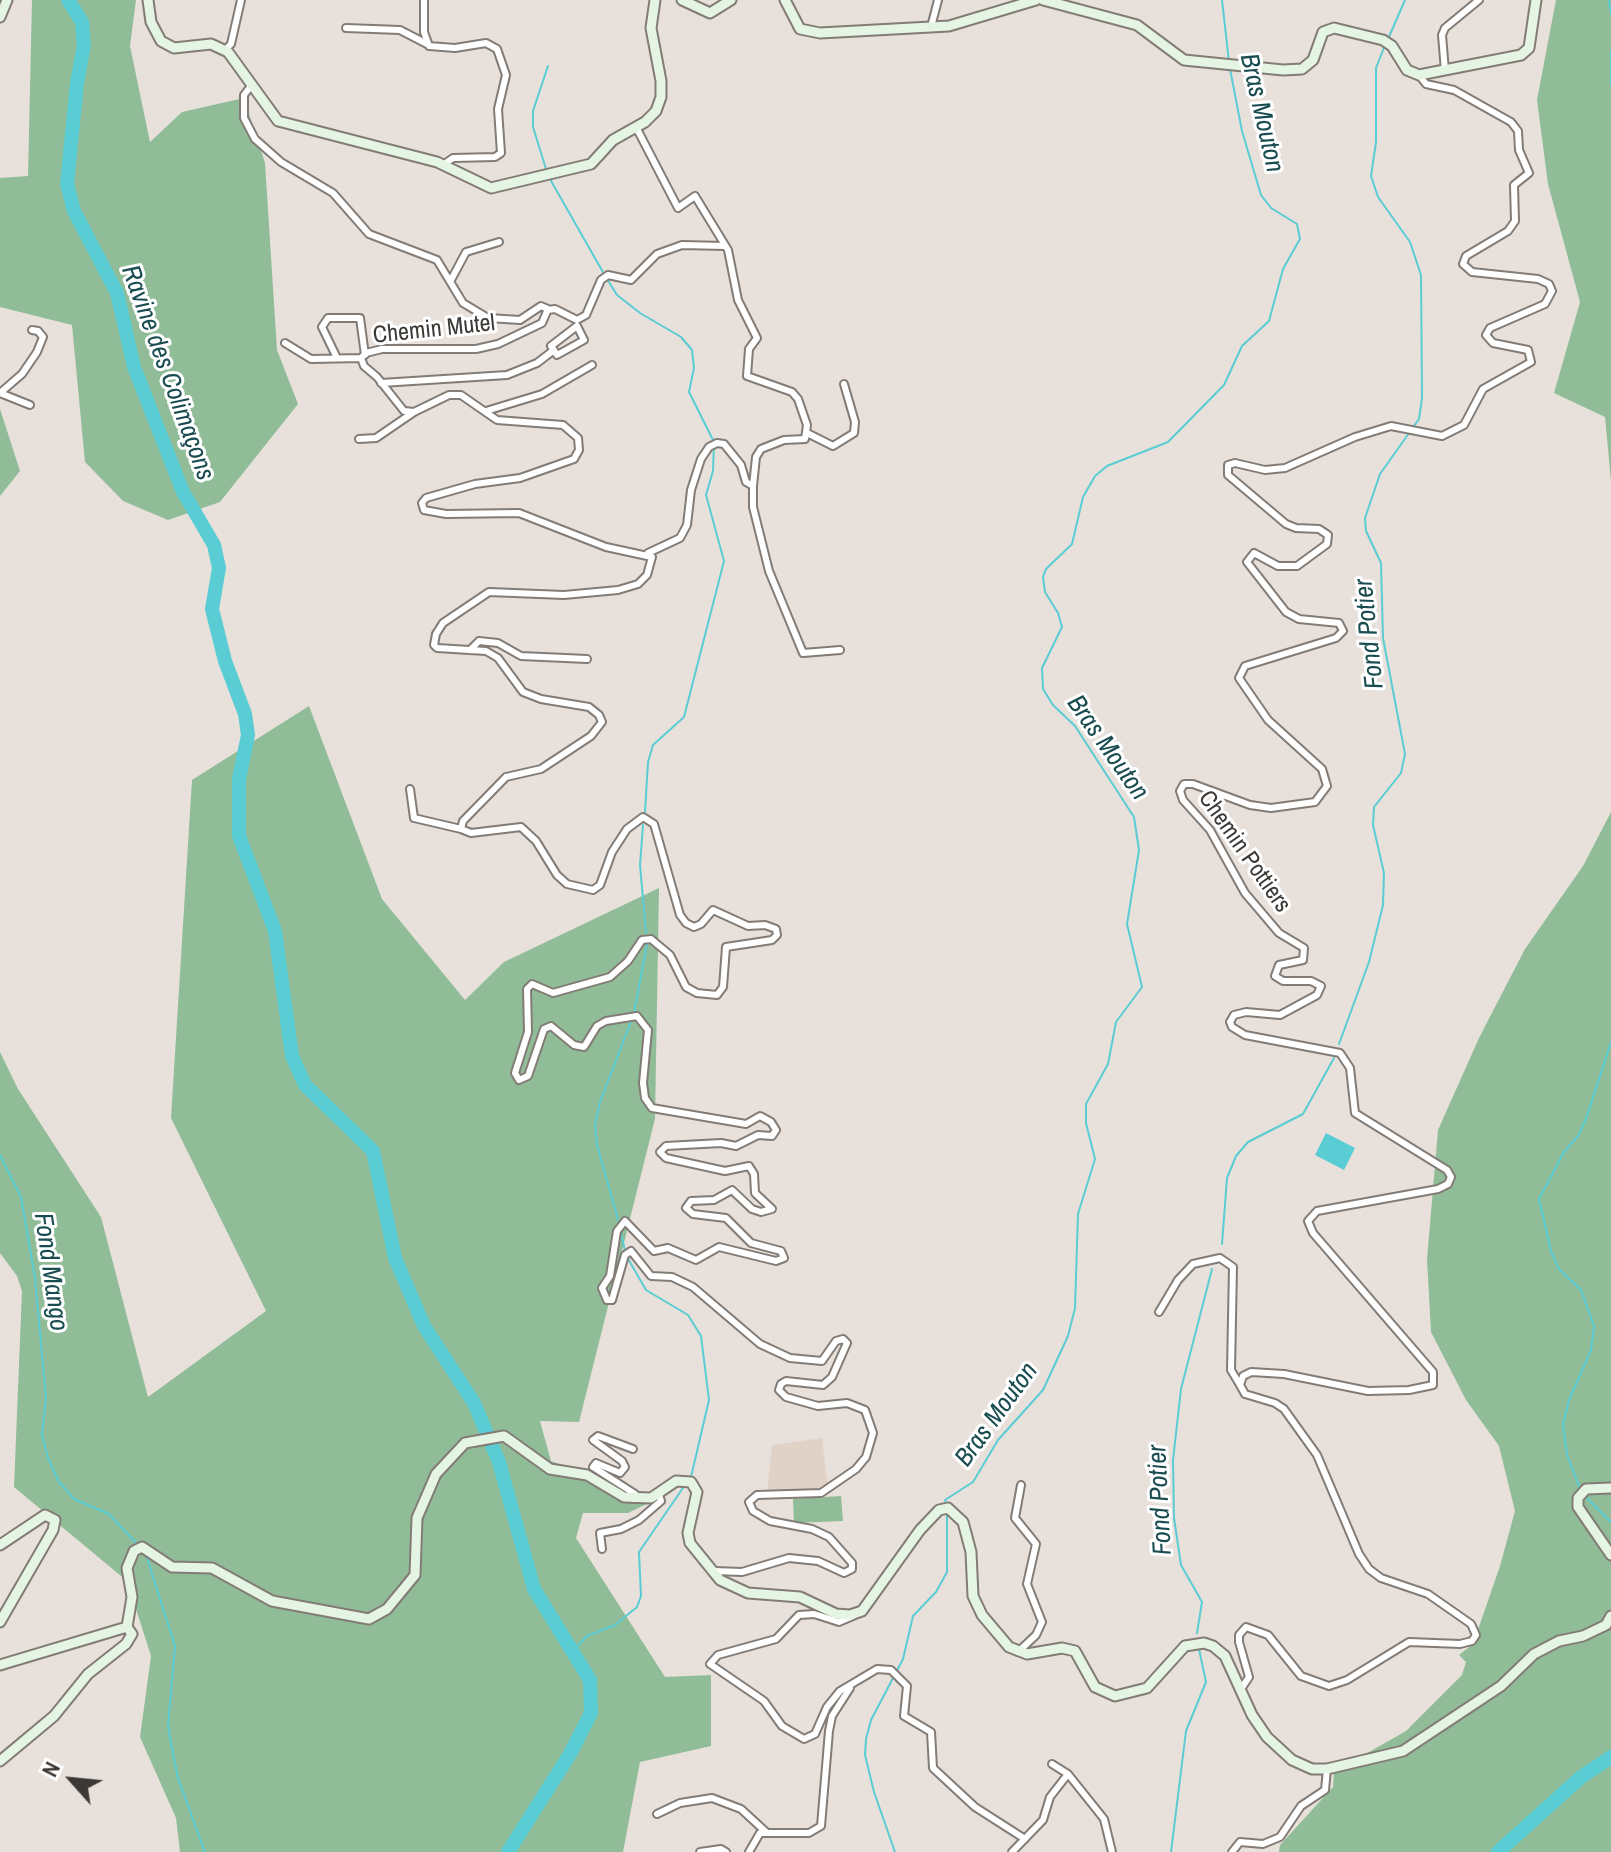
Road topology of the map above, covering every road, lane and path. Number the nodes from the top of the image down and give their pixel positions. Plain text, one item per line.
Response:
1 (7, 0) edge
2 (148, 0) edge
3 (241, 0) edge
4 (424, 0) edge
5 (655, 0) edge
6 (682, 0) edge
7 (731, 0) edge
8 (785, 0) edge
9 (938, 0) edge
10 (1036, 0) edge
11 (1043, 0) edge
12 (1479, 0) edge
13 (1536, 0) edge
14 (0, 17) edge
15 (931, 27) junction
16 (346, 28) dead end
17 (427, 44) junction
18 (225, 50) junction
19 (1445, 71) junction
20 (1419, 75) junction
21 (251, 86) junction
22 (636, 127) junction
23 (443, 165) junction
24 (499, 242) dead end
25 (725, 246) junction
26 (451, 280) junction
27 (548, 310) junction
28 (32, 330) dead end
29 (285, 343) dead end
30 (554, 350) junction
31 (363, 356) junction
32 (337, 358) junction
33 (592, 365) dead end
34 (381, 383) junction
35 (844, 384) dead end
36 (0, 393) edge
37 (30, 405) dead end
38 (486, 411) junction
39 (414, 412) junction
40 (807, 433) junction
41 (359, 439) dead end
42 (753, 486) junction
43 (648, 553) junction
44 (470, 650) junction
45 (840, 650) dead end
46 (587, 659) dead end
47 (410, 789) dead end
48 (461, 829) junction
49 (1159, 1312) dead end
50 (1240, 1385) junction
51 (633, 1449) dead end
52 (1021, 1485) dead end
53 (1611, 1488) edge
54 (659, 1495) junction
55 (634, 1499) junction
56 (0, 1545) edge
57 (602, 1549) dead end
58 (1611, 1555) edge
59 (711, 1571) junction
60 (856, 1614) junction
61 (1611, 1616) edge
62 (0, 1622) edge
63 (127, 1627) junction
64 (1018, 1652) junction
65 (0, 1665) edge
66 (850, 1688) junction
67 (1241, 1689) junction
68 (0, 1761) edge
69 (1052, 1764) dead end
70 (1327, 1769) junction
71 (1068, 1774) junction
72 (657, 1814) dead end
73 (766, 1832) junction
74 (1025, 1839) junction
75 (700, 1852) edge
76 (726, 1852) edge
77 (749, 1852) edge
78 (1012, 1852) edge
79 (1112, 1852) edge
80 (1232, 1852) edge

1 - 14 main road
2 - 18 main road
3 - 18 street
4 - 17 street
5 - 22 main road
6 - 7 main road
8 - 15 main road
9 - 15 street
10 - 15 main road
11 - 20 main road
12 - 19 street
13 - 19 main road
16 - 17 street
17 - 23 street
18 - 21 main road
19 - 20 main road
20 - 50 street, Chemin Pottiers
21 - 23 main road
21 - 26 street, Chemin Mutel
22 - 23 main road
22 - 25 street
24 - 26 street
25 - 27 street
25 - 40 street
26 - 27 street, Chemin Mutel
27 - 31 street, Chemin Mutel
28 - 36 street
29 - 32 street
30 - 30 street
30 - 34 street
31 - 32 street
31 - 32 street
31 - 34 street, Chemin Mutel
33 - 38 street
34 - 39 street, Chemin Mutel
35 - 40 street
36 - 37 street
38 - 39 street
38 - 43 street
39 - 41 street
40 - 42 street
42 - 43 street
42 - 45 street
43 - 44 street
44 - 46 street
44 - 48 street
47 - 48 street
48 - 59 street
49 - 50 street
50 - 67 street
51 - 55 street
52 - 64 street
53 - 58 main road
54 - 55 main road
54 - 57 street
54 - 59 main road
55 - 63 main road
56 - 62 main road
59 - 60 main road
60 - 64 main road
60 - 66 street
61 - 70 main road
63 - 65 main road
63 - 68 main road
64 - 67 main road
66 - 73 street
66 - 74 street
67 - 70 main road
69 - 71 street
70 - 80 street
71 - 74 street
71 - 79 street
72 - 73 street
73 - 77 street
74 - 78 street
75 - 76 street

